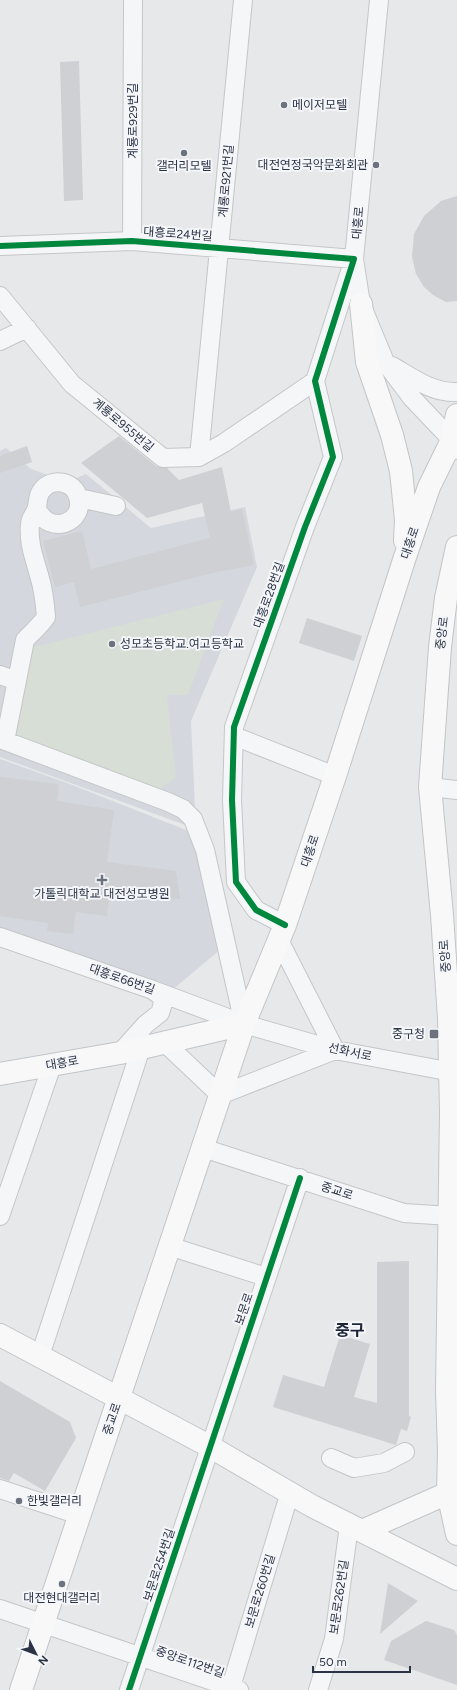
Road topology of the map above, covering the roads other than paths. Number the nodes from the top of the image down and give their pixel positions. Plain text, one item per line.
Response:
1 (133, 0) edge
2 (244, 0) edge
3 (378, 0) edge
4 (132, 241) junction
5 (0, 246) edge
6 (220, 248) junction
7 (354, 259) junction
8 (0, 296) edge
9 (361, 304) junction
10 (27, 328) junction
11 (0, 341) edge
12 (385, 362) junction
13 (315, 381) junction
14 (457, 392) edge
15 (457, 416) edge
16 (455, 442) edge
17 (199, 457) junction
18 (79, 498) junction
19 (116, 506) dead end
20 (37, 509) junction
21 (457, 547) edge
22 (405, 557) junction
23 (0, 675) edge
24 (17, 682) junction
25 (234, 736) junction
26 (3, 740) edge
27 (336, 776) junction
28 (430, 788) junction
29 (457, 790) edge
30 (282, 932) junction
31 (0, 937) edge
32 (150, 989) junction
33 (244, 1024) junction
34 (165, 1043) junction
35 (141, 1048) junction
36 (335, 1050) junction
37 (120, 1053) junction
38 (52, 1065) junction
39 (454, 1072) edge
40 (0, 1074) edge
41 (220, 1095) junction
42 (203, 1148) junction
43 (300, 1178) junction
44 (0, 1216) edge
45 (453, 1217) edge
46 (169, 1246) junction
47 (266, 1277) junction
48 (0, 1335) edge
49 (40, 1356) junction
50 (119, 1398) junction
51 (209, 1446) junction
52 (405, 1452) dead end
53 (331, 1458) dead end
54 (0, 1489) edge
55 (290, 1492) junction
56 (448, 1494) junction
57 (79, 1515) junction
58 (355, 1528) junction
59 (457, 1534) edge
60 (457, 1579) edge
61 (0, 1609) edge
62 (43, 1624) junction
63 (140, 1657) junction
64 (233, 1689) edge
65 (21, 1690) edge
66 (129, 1690) edge
67 (318, 1690) edge

1 - 4 street, 계룡로929번길
2 - 6 street, 계룡로921번길
3 - 7 street, 대흥로
4 - 5 street, 대흥로24번길
4 - 6 street, 대흥로24번길
6 - 7 street, 대흥로24번길
6 - 17 street, 계룡로921번길
7 - 9 street, 대흥로
7 - 13 street
8 - 10 street, 계룡로955번길
9 - 12 street, 대흥로
9 - 22 main road
10 - 11 street
10 - 17 street, 계룡로955번길
12 - 14 street
12 - 16 street, 대흥로
13 - 17 street, 계룡로955번길
13 - 25 street, 대흥로28번길
15 - 16 main road
16 - 22 main road, 대흥로
18 - 19 street
18 - 20 street
18 - 20 street
20 - 24 street
21 - 28 main road, 중앙로
22 - 27 main road, 대흥로
23 - 24 street
24 - 26 street
25 - 27 street
25 - 30 street, 대흥로28번길
26 - 33 street
27 - 30 main road, 대흥로
28 - 29 street
28 - 39 main road, 중앙로
30 - 33 main road, 대흥로
30 - 36 street
31 - 32 street, 대흥로66번길
32 - 33 street, 대흥로66번길
32 - 37 street
33 - 34 main road, 대흥로
33 - 36 street, 선화서로
33 - 41 main road, 중교로
34 - 35 main road, 대흥로
34 - 41 street
35 - 37 main road, 대흥로
35 - 49 street
36 - 39 street, 선화서로
36 - 41 street
37 - 38 main road, 대흥로
38 - 40 main road, 대흥로
38 - 44 street
39 - 45 main road, 중앙로
41 - 42 main road, 중교로
42 - 43 street, 중교로
42 - 46 main road, 중교로
43 - 45 street, 중교로
43 - 47 street, 보문로
45 - 56 main road, 중앙로
46 - 47 street
46 - 50 main road, 중교로
47 - 51 street, 보문로
48 - 49 main road
49 - 50 main road
50 - 51 main road
50 - 57 main road, 중교로
51 - 55 main road
51 - 63 street, 보문로254번길
52 - 53 street
54 - 57 street
55 - 58 main road
55 - 64 street, 보문로260번길
56 - 58 main road
56 - 59 main road, 중앙로
57 - 62 main road, 중교로
58 - 60 main road
58 - 67 street, 보문로262번길
61 - 62 street, 중앙로112번길
62 - 63 street, 중앙로112번길
62 - 65 main road, 중교로
63 - 64 street, 중앙로112번길
63 - 66 street, 보문로254번길

